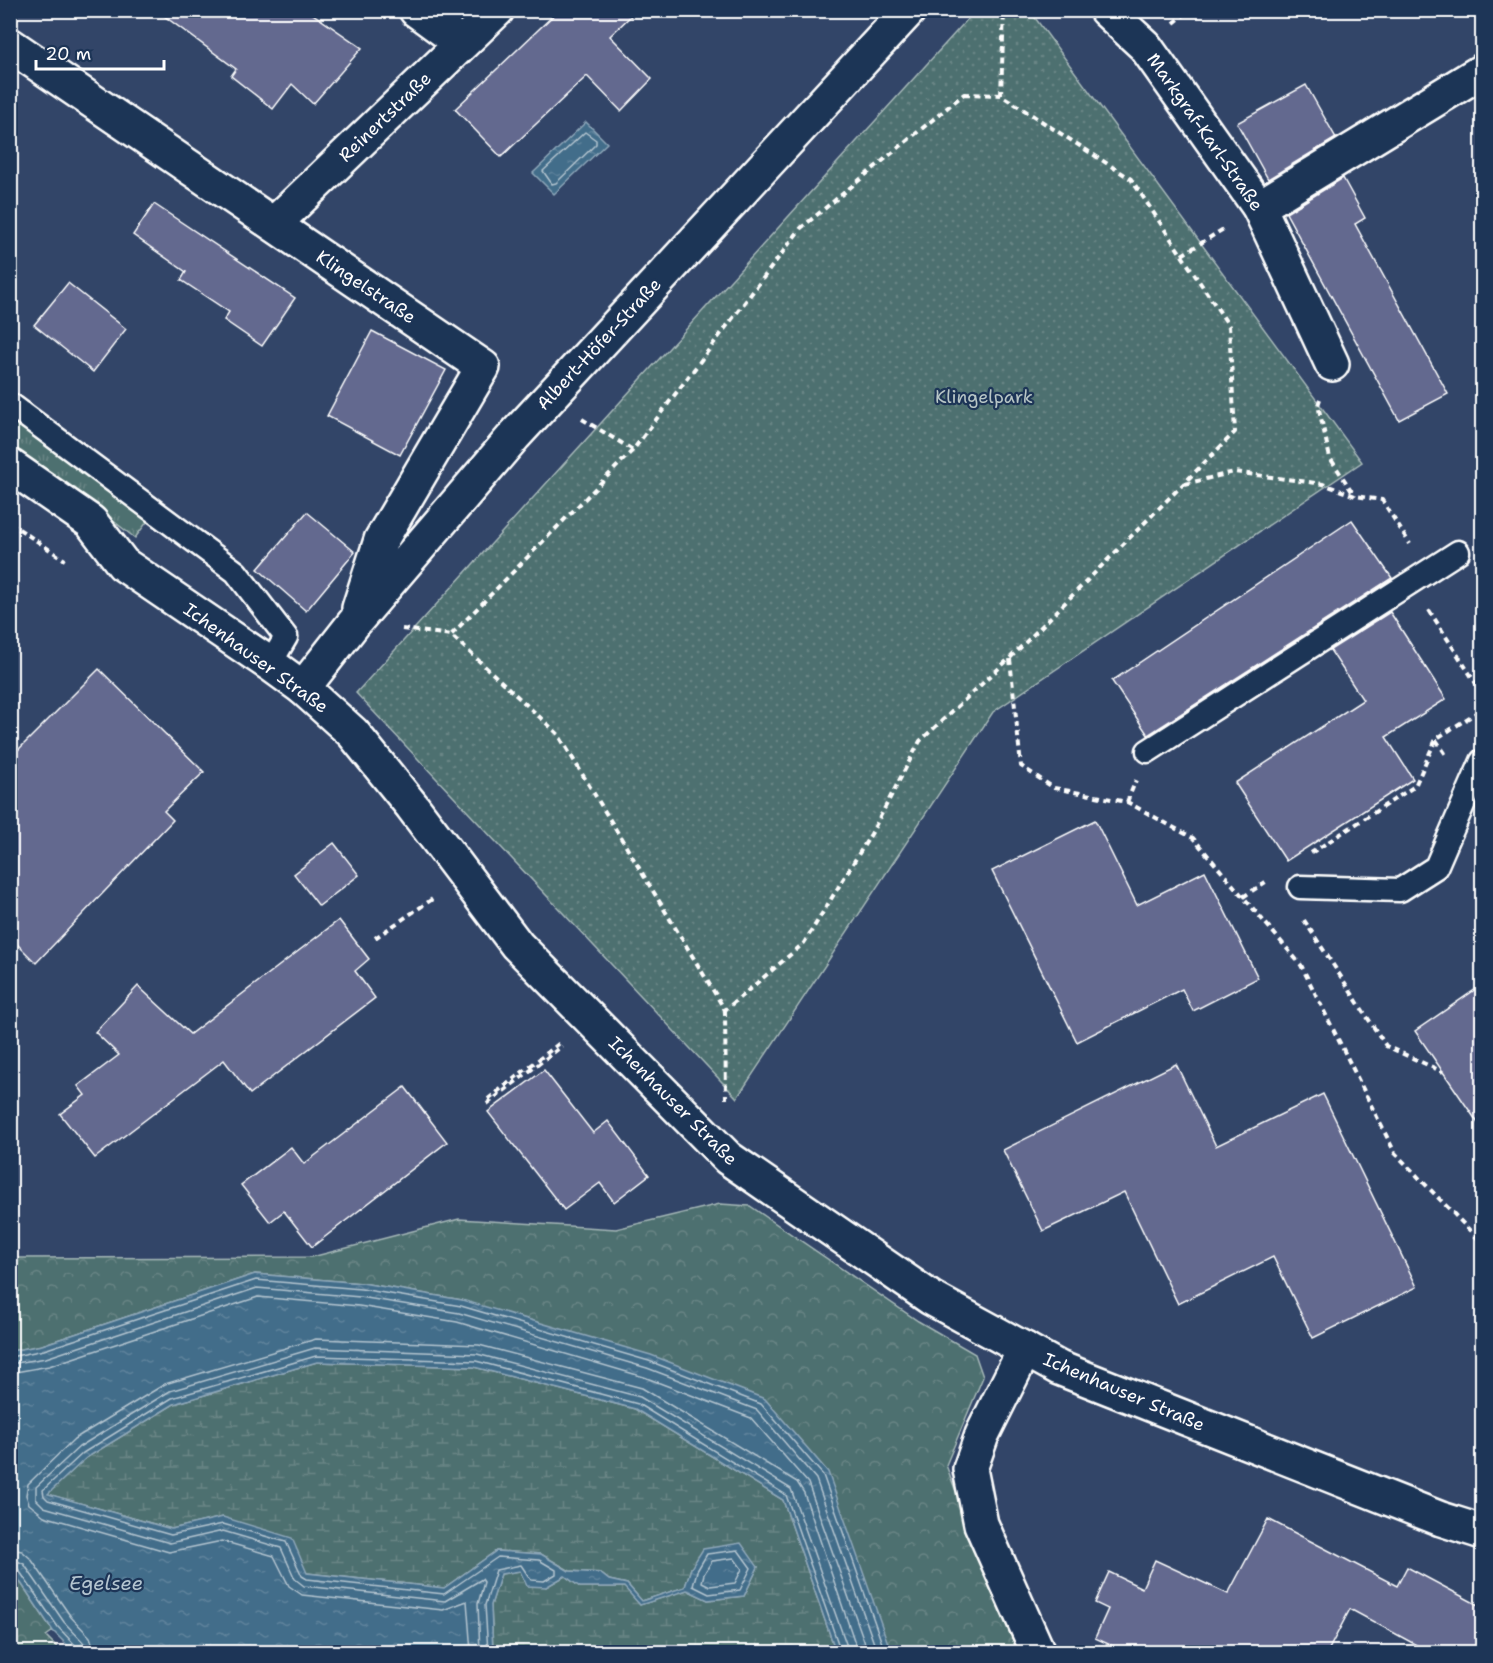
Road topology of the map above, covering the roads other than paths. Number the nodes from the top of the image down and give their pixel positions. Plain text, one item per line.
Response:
1 (416, 10) edge
2 (497, 10) edge
3 (909, 10) edge
4 (1106, 10) edge
5 (461, 43) junction
6 (10, 45) edge
7 (1482, 72) edge
8 (1259, 207) junction
9 (273, 224) junction
10 (1332, 363) road end
11 (10, 404) edge
12 (10, 466) edge
13 (1458, 552) dead end
14 (354, 623) junction
15 (270, 664) junction
16 (303, 688) junction
17 (1149, 752) dead end
18 (1482, 761) edge
19 (1300, 887) dead end
20 (1025, 1349) junction
21 (1482, 1532) edge
22 (1038, 1653) edge

1 - 5 street
2 - 5 street, Reinertstraße
3 - 14 street, Albert-Höfer-Straße
4 - 8 street, Markgraf-Karl-Straße
5 - 9 street, Reinertstraße
6 - 9 street, Klingelstraße
7 - 8 street
8 - 10 street, Markgraf-Karl-Straße
9 - 14 street, Klingelstraße
11 - 15 lane
12 - 15 street, Ichenhauser Straße
13 - 17 lane
14 - 16 street, Albert-Höfer-Straße
15 - 16 street, Ichenhauser Straße
16 - 20 street, Ichenhauser Straße
18 - 19 lane
20 - 21 street, Ichenhauser Straße
20 - 22 street

